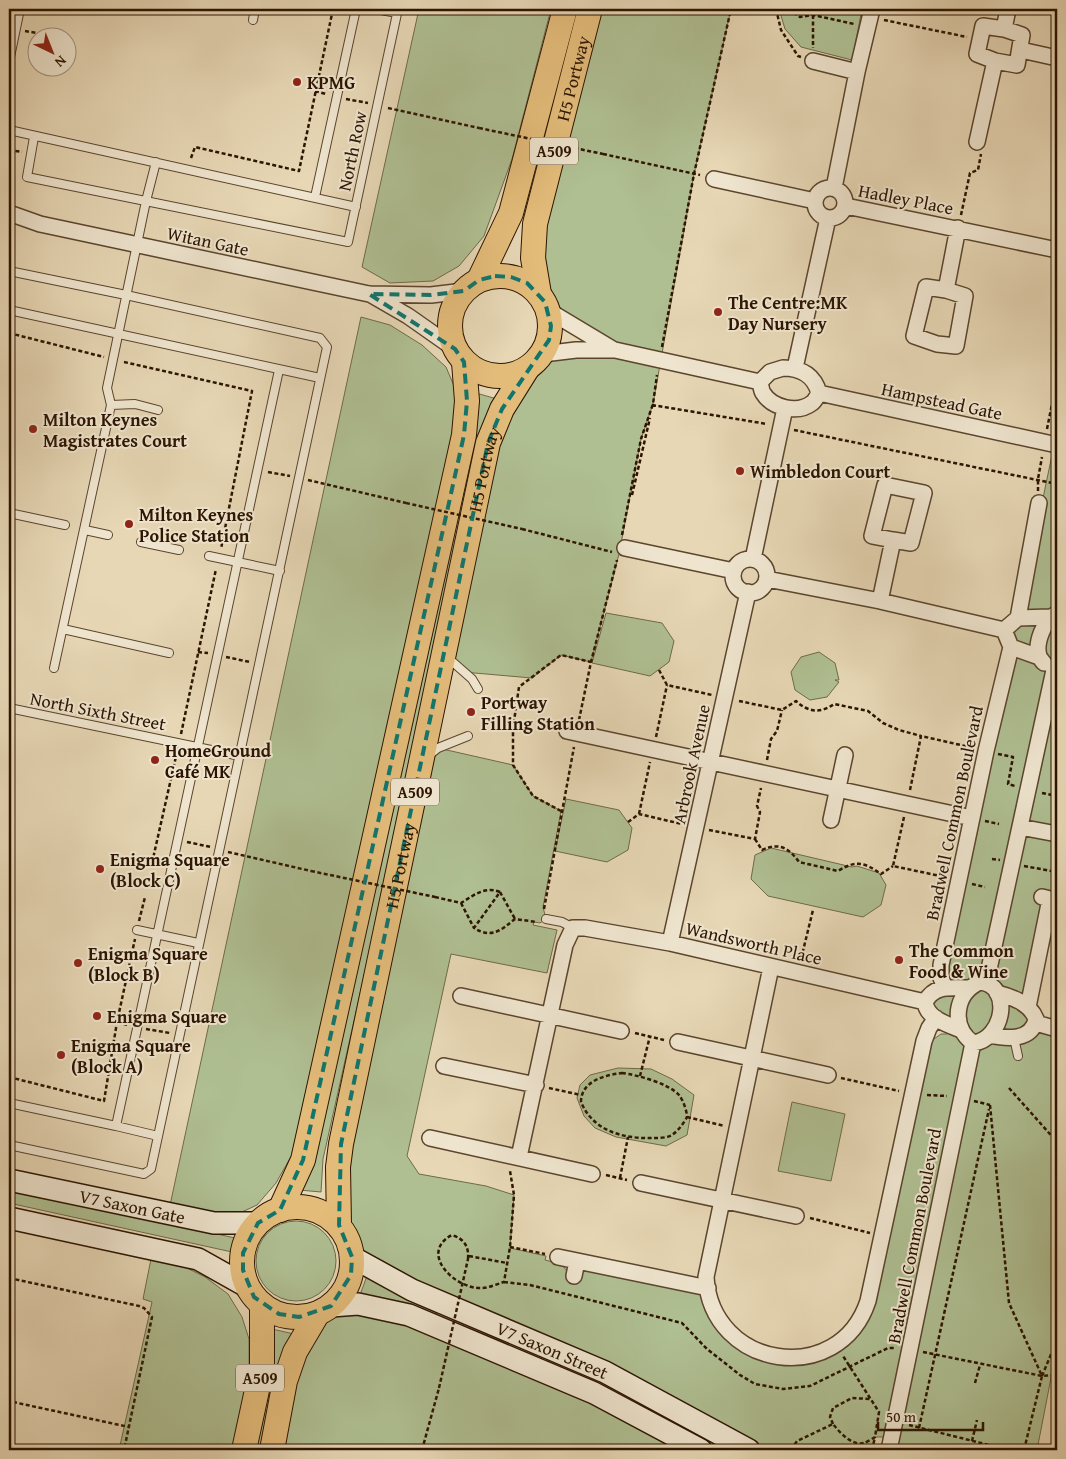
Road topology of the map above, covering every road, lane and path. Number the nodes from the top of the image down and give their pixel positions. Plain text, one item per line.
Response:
1 (20, 9) edge
2 (255, 9) edge
3 (333, 9) edge
4 (356, 9) edge
5 (376, 9) edge
6 (564, 9) edge
7 (590, 9) edge
8 (731, 9) edge
9 (776, 9) edge
10 (788, 9) edge
11 (1008, 9) edge
12 (398, 11) edge
13 (813, 15) junction
14 (870, 18) edge
15 (253, 20) dead end
16 (1004, 29) junction
17 (981, 40) junction
18 (1021, 50) junction
19 (1057, 58) edge
20 (813, 61) junction
21 (996, 61) junction
22 (9, 62) edge
23 (857, 72) junction
24 (378, 105) junction
25 (9, 130) edge
26 (34, 137) junction
27 (977, 142) joint
28 (9, 150) edge
29 (182, 156) dead end
30 (9, 160) edge
31 (156, 162) junction
32 (694, 174) junction
33 (714, 178) joint
34 (834, 188) junction
35 (316, 197) junction
36 (146, 201) junction
37 (815, 201) junction
38 (846, 206) junction
39 (356, 207) junction
40 (9, 213) edge
41 (828, 218) junction
42 (40, 224) junction
43 (9, 226) edge
44 (958, 228) junction
45 (138, 245) junction
46 (1057, 250) edge
47 (9, 270) edge
48 (471, 285) junction
49 (946, 290) dead end
50 (369, 294) junction
51 (126, 295) junction
52 (544, 302) junction
53 (9, 310) edge
54 (9, 333) edge
55 (118, 333) junction
56 (615, 350) junction
57 (459, 356) junction
58 (113, 360) junction
59 (659, 360) junction
60 (535, 362) junction
61 (795, 368) junction
62 (279, 370) junction
63 (320, 378) junction
64 (760, 382) junction
65 (819, 393) junction
66 (653, 404) junction
67 (1052, 404) dead end
68 (112, 405) junction
69 (1057, 405) edge
70 (785, 408) junction
71 (158, 410) dead end
72 (781, 427) junction
73 (1057, 445) edge
74 (258, 470) junction
75 (298, 478) junction
76 (1057, 484) edge
77 (1039, 503) dead end
78 (9, 513) edge
79 (65, 525) dead end
80 (85, 530) junction
81 (108, 535) dead end
82 (893, 540) dead end
83 (142, 542) dead end
84 (623, 542) joint
85 (179, 550) dead end
86 (209, 556) dead end
87 (219, 558) junction
88 (753, 559) junction
89 (238, 562) junction
90 (734, 570) junction
91 (280, 571) junction
92 (767, 579) junction
93 (748, 592) junction
94 (880, 601) junction
95 (1053, 615) edge
96 (1018, 618) junction
97 (63, 630) junction
98 (1004, 630) junction
99 (1011, 647) junction
100 (169, 653) dead end
101 (444, 654) junction
102 (1039, 656) junction
103 (591, 662) junction
104 (54, 668) dead end
105 (1056, 670) edge
106 (478, 689) dead end
107 (9, 708) edge
108 (572, 732) junction
109 (468, 736) dead end
110 (921, 736) dead end
111 (179, 742) junction
112 (197, 746) junction
113 (986, 751) junction
114 (845, 755) dead end
115 (240, 756) junction
116 (422, 760) junction
117 (710, 761) junction
118 (764, 773) junction
119 (1008, 784) dead end
120 (838, 789) junction
121 (1041, 792) dead end
122 (1057, 796) edge
123 (562, 811) junction
124 (972, 818) junction
125 (831, 820) dead end
126 (628, 822) dead end
127 (696, 827) junction
128 (1020, 827) junction
129 (1057, 834) edge
130 (755, 839) junction
131 (218, 849) junction
132 (152, 863) dead end
133 (893, 866) dead end
134 (500, 892) junction
135 (145, 897) dead end
136 (1042, 897) dead end
137 (461, 903) junction
138 (813, 910) dead end
139 (515, 919) junction
140 (546, 919) junction
141 (474, 928) junction
142 (573, 928) junction
143 (137, 930) junction
144 (157, 934) junction
145 (198, 943) junction
146 (670, 943) junction
147 (771, 967) junction
148 (798, 972) junction
149 (945, 988) junction
150 (968, 988) junction
151 (991, 988) junction
152 (461, 996) dead end
153 (925, 1002) junction
154 (1028, 1007) junction
155 (550, 1016) junction
156 (936, 1018) junction
157 (1036, 1024) junction
158 (138, 1027) junction
159 (1057, 1028) edge
160 (961, 1030) junction
161 (621, 1031) joint
162 (179, 1035) junction
163 (990, 1035) junction
164 (650, 1036) junction
165 (1014, 1038) junction
166 (678, 1042) joint
167 (973, 1043) junction
168 (1018, 1056) dead end
169 (751, 1058) junction
170 (444, 1066) dead end
171 (828, 1075) joint
172 (9, 1077) edge
173 (640, 1077) junction
174 (536, 1086) junction
175 (1009, 1088) dead end
176 (906, 1092) dead end
177 (582, 1095) junction
178 (9, 1103) edge
179 (687, 1117) junction
180 (116, 1126) junction
181 (736, 1129) junction
182 (158, 1136) junction
183 (628, 1137) junction
184 (430, 1138) dead end
185 (1057, 1142) edge
186 (9, 1145) edge
187 (519, 1157) junction
188 (592, 1174) joint
189 (620, 1178) junction
190 (9, 1180) edge
191 (641, 1183) joint
192 (721, 1200) junction
193 (280, 1210) junction
194 (796, 1216) joint
195 (9, 1218) edge
196 (258, 1223) junction
197 (339, 1225) junction
198 (882, 1236) junction
199 (510, 1247) dead end
200 (352, 1256) junction
201 (558, 1257) joint
202 (577, 1261) junction
203 (507, 1263) dead end
204 (574, 1276) dead end
205 (9, 1278) edge
206 (708, 1288) junction
207 (255, 1296) junction
208 (325, 1310) junction
209 (1057, 1340) edge
210 (834, 1345) junction
211 (980, 1365) dead end
212 (1057, 1375) edge
213 (1042, 1376) junction
214 (975, 1383) dead end
215 (870, 1399) junction
216 (14, 1402) dead end
217 (978, 1420) dead end
218 (896, 1422) junction
219 (833, 1424) junction
220 (129, 1427) junction
221 (919, 1428) junction
222 (875, 1437) junction
223 (972, 1441) junction
224 (891, 1444) edge
225 (124, 1450) edge
226 (244, 1450) edge
227 (272, 1450) edge
228 (422, 1450) edge
229 (700, 1450) edge
230 (749, 1450) edge
231 (791, 1450) edge
232 (872, 1450) edge
233 (1009, 1450) edge
234 (1024, 1450) edge

1 - 22 lane
2 - 15 lane
3 - 29 path
4 - 35 lane
5 - 12 lane
6 - 48 main road, H5 Portway / A509
7 - 52 main road, H5 Portway / A509
8 - 32 path
9 - 20 path
10 - 13 path
11 - 16 street
12 - 24 lane, North Row
13 - 14 path
13 - 20 path
14 - 17 path
14 - 23 street
16 - 17 street
16 - 18 street
17 - 21 street
18 - 19 street
18 - 21 street
20 - 23 street
21 - 27 street
23 - 34 street
24 - 32 path, bridge
24 - 39 lane, North Row
25 - 26 lane
26 - 31 lane
26 - 36 lane
27 - 44 path
28 - 30 path
31 - 35 lane
31 - 36 lane
32 - 33 path
32 - 59 path
33 - 37 street
34 - 37 street
34 - 38 street
35 - 39 lane
36 - 39 lane, North Row
36 - 45 lane
37 - 41 street
38 - 41 street
38 - 44 street, Hadley Place
40 - 42 street, Witan Gate
41 - 61 street
42 - 43 street, Witan Gate
42 - 45 street, Witan Gate
44 - 46 street, Hadley Place
44 - 49 street, Hadley Place
45 - 50 street, Witan Gate
45 - 51 lane
47 - 51 lane
48 - 50 street, Witan Gate
48 - 52 main road
48 - 57 main road
50 - 57 street, Witan Gate
51 - 55 lane
51 - 63 lane
52 - 56 street
52 - 60 main road
53 - 55 lane
54 - 58 path
55 - 58 lane
55 - 62 lane
56 - 59 street
56 - 60 street
57 - 60 main road
57 - 193 main road, H5 Portway / A509
58 - 68 lane
58 - 87 path
59 - 64 street
59 - 66 path
60 - 101 main road, H5 Portway / A509
61 - 64 street
61 - 65 street
62 - 63 lane
62 - 74 lane
63 - 75 lane
64 - 70 street
65 - 70 street
65 - 73 street, Hampstead Gate
66 - 72 path
66 - 84 path
67 - 69 path
68 - 71 lane
68 - 80 lane
70 - 72 street
72 - 76 path
72 - 88 street
74 - 75 path
74 - 89 lane
75 - 91 lane
75 - 103 path, bridge
77 - 96 street
78 - 79 lane
80 - 81 lane
80 - 97 lane
82 - 94 street
83 - 85 lane
84 - 90 street
86 - 87 lane
87 - 89 lane
87 - 111 path
88 - 90 street
88 - 92 street
89 - 91 lane
89 - 112 lane
90 - 93 street
91 - 115 lane
92 - 93 street
92 - 94 street
93 - 117 street, Arbrook Avenue
94 - 98 street
95 - 96 street
95 - 102 street
96 - 98 street
97 - 100 lane
97 - 104 lane
98 - 99 street
99 - 102 street
99 - 113 street, Bradwell Common Boulevard
101 - 106 lane
101 - 116 main road, H5 Portway / A509
102 - 105 street
103 - 108 path
103 - 123 path
105 - 128 street
107 - 111 lane, North Sixth Street
108 - 117 street
108 - 123 path
109 - 116 lane
110 - 118 path
111 - 112 lane, North Sixth Street
111 - 132 path
112 - 115 lane, North Sixth Street
112 - 144 lane
113 - 119 path
113 - 124 street, Bradwell Common Boulevard
114 - 120 street
115 - 131 lane
116 - 197 main road, H5 Portway / A509
117 - 118 street
117 - 127 street, Arbrook Avenue
118 - 120 street
118 - 130 path
120 - 124 street
120 - 125 street
121 - 122 path
123 - 140 path
124 - 149 street, Bradwell Common Boulevard
126 - 127 path
127 - 130 path
127 - 146 street, Arbrook Avenue
128 - 129 street
128 - 151 street
130 - 133 path
131 - 137 path, bridge
131 - 145 lane
134 - 137 path
134 - 139 path
134 - 141 path
135 - 143 path
136 - 154 street
137 - 141 path
138 - 148 path
139 - 140 path
139 - 141 path
140 - 142 lane
142 - 146 street, Wandsworth Place
142 - 155 street
143 - 144 lane
143 - 172 path
144 - 145 lane
144 - 158 lane
145 - 162 lane
146 - 147 street, Wandsworth Place
147 - 148 street, Wandsworth Place
147 - 169 street
148 - 153 street, Wandsworth Place
149 - 150 street
149 - 153 street
150 - 151 street
150 - 160 street
151 - 154 street
151 - 163 street
152 - 155 street
153 - 156 street
154 - 157 street
155 - 161 street
155 - 174 street
156 - 160 street
156 - 198 street, Bradwell Common Boulevard
157 - 159 street
157 - 165 street
158 - 162 path
158 - 180 lane
160 - 167 street
161 - 164 path
162 - 182 lane
163 - 165 street
163 - 167 street
164 - 166 path
164 - 173 path
165 - 168 lane
166 - 169 street
167 - 218 street, Bradwell Common Boulevard
169 - 171 street
169 - 181 street
170 - 174 street
171 - 176 path
173 - 177 path
173 - 179 path
174 - 177 path
174 - 187 street
175 - 185 path
177 - 183 path
178 - 180 lane
179 - 181 path
179 - 183 path
180 - 182 lane
181 - 192 street
182 - 186 lane
183 - 189 path
184 - 187 street
187 - 188 street
188 - 189 path
189 - 191 path
190 - 196 street, V7 Saxon Gate
191 - 192 street
192 - 194 street
192 - 206 street
193 - 196 main road, A509
193 - 197 main road, A509
194 - 198 path
195 - 207 street
196 - 207 main road, A509
197 - 200 main road, A509
198 - 210 street, Bradwell Common Boulevard
199 - 201 path
200 - 208 main road, A509
200 - 230 street, V7 Saxon Street
201 - 202 street
202 - 204 street
202 - 206 street
203 - 228 path, bridge
205 - 220 path
206 - 210 street
207 - 208 main road
207 - 226 main road, A509
208 - 227 main road, A509
208 - 229 street, V7 Saxon Street
209 - 213 path
210 - 215 path
211 - 214 path
212 - 213 path
213 - 221 path
213 - 234 path
215 - 219 path
215 - 222 path
216 - 220 path
217 - 223 path
218 - 221 path
218 - 224 street, Bradwell Common Boulevard
219 - 222 path
219 - 231 path
220 - 225 path
221 - 223 path
222 - 232 path
223 - 233 path

